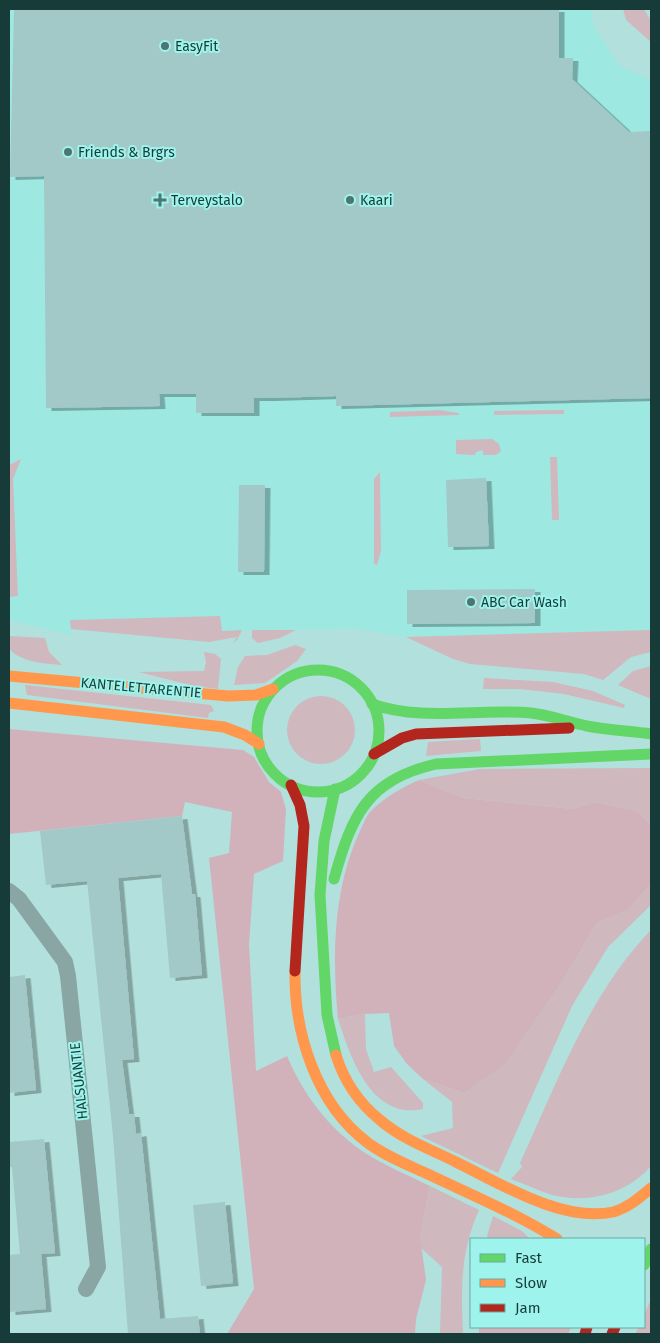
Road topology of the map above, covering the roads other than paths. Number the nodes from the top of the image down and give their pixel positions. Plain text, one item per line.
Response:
1 (9, 676) edge
2 (273, 689) junction
3 (9, 703) edge
4 (372, 704) junction
5 (588, 726) junction
6 (651, 734) edge
7 (258, 744) junction
8 (374, 754) junction
9 (651, 754) edge
10 (291, 785) junction
11 (335, 789) junction
12 (9, 891) edge
13 (324, 955) junction
14 (651, 1188) edge
15 (555, 1238) edge
16 (651, 1249) edge
17 (645, 1263) edge
18 (86, 1289) dead end

1 - 2 main road, KANTELETTARENTIE
2 - 4 main road
2 - 7 main road
3 - 7 main road, KANTELETTARENTIE
4 - 5 main road
4 - 8 main road
5 - 6 main road
5 - 8 main road
7 - 10 main road
8 - 11 main road
9 - 13 main road
10 - 11 main road
10 - 15 main road
11 - 13 main road
12 - 18 street, HALSUANTIE
13 - 14 main road
16 - 17 main road

